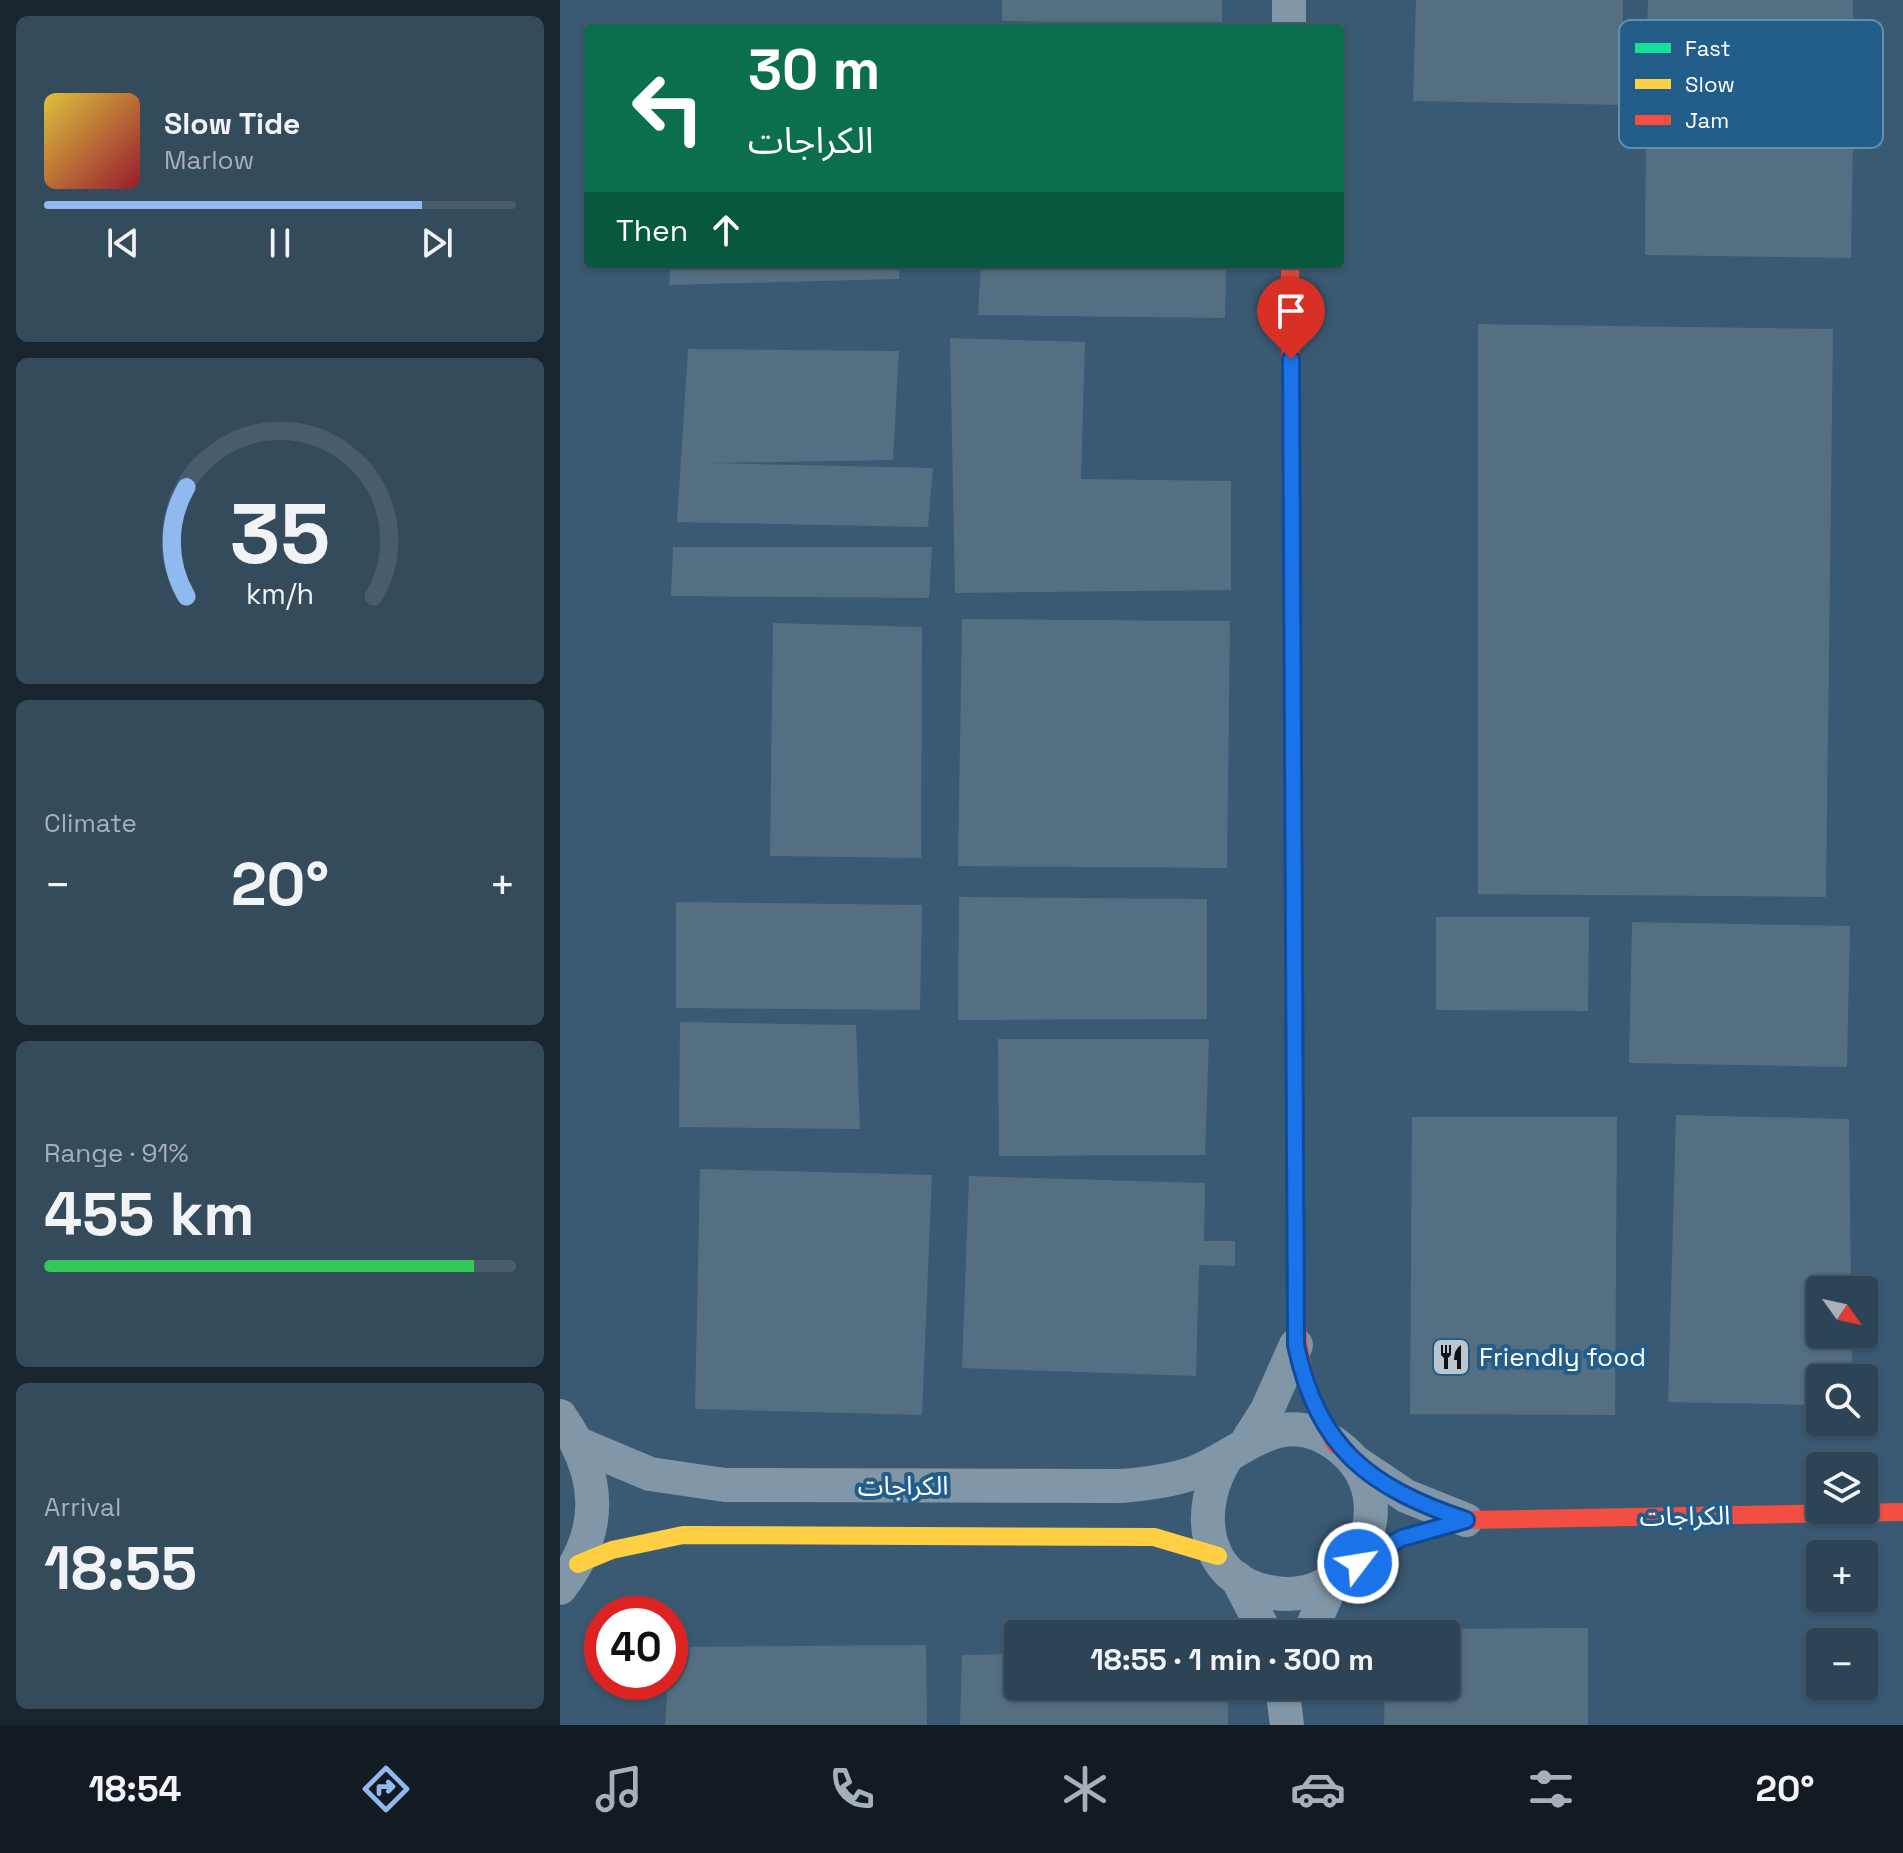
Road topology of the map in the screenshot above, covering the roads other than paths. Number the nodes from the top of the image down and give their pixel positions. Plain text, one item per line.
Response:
1 (1289, 0) edge
2 (1289, 24) edge
3 (1290, 268) edge
4 (1296, 1345) junction
5 (560, 1416) edge
6 (581, 1445) junction
7 (1238, 1448) junction
8 (1344, 1452) junction
9 (1903, 1512) edge
10 (1466, 1520) junction
11 (1227, 1567) junction
12 (569, 1576) edge
13 (1338, 1578) junction
14 (1258, 1620) edge
15 (1316, 1620) edge

1 - 2 street
3 - 4 street
4 - 7 street
4 - 8 street
5 - 6 street
6 - 7 street, الكراجات
6 - 12 street
7 - 8 street
7 - 11 street
8 - 10 street, الكراجات
8 - 13 street
9 - 10 street, الكراجات
10 - 13 street, الكراجات
11 - 12 street, الكراجات
11 - 13 street
11 - 14 street
13 - 15 street

